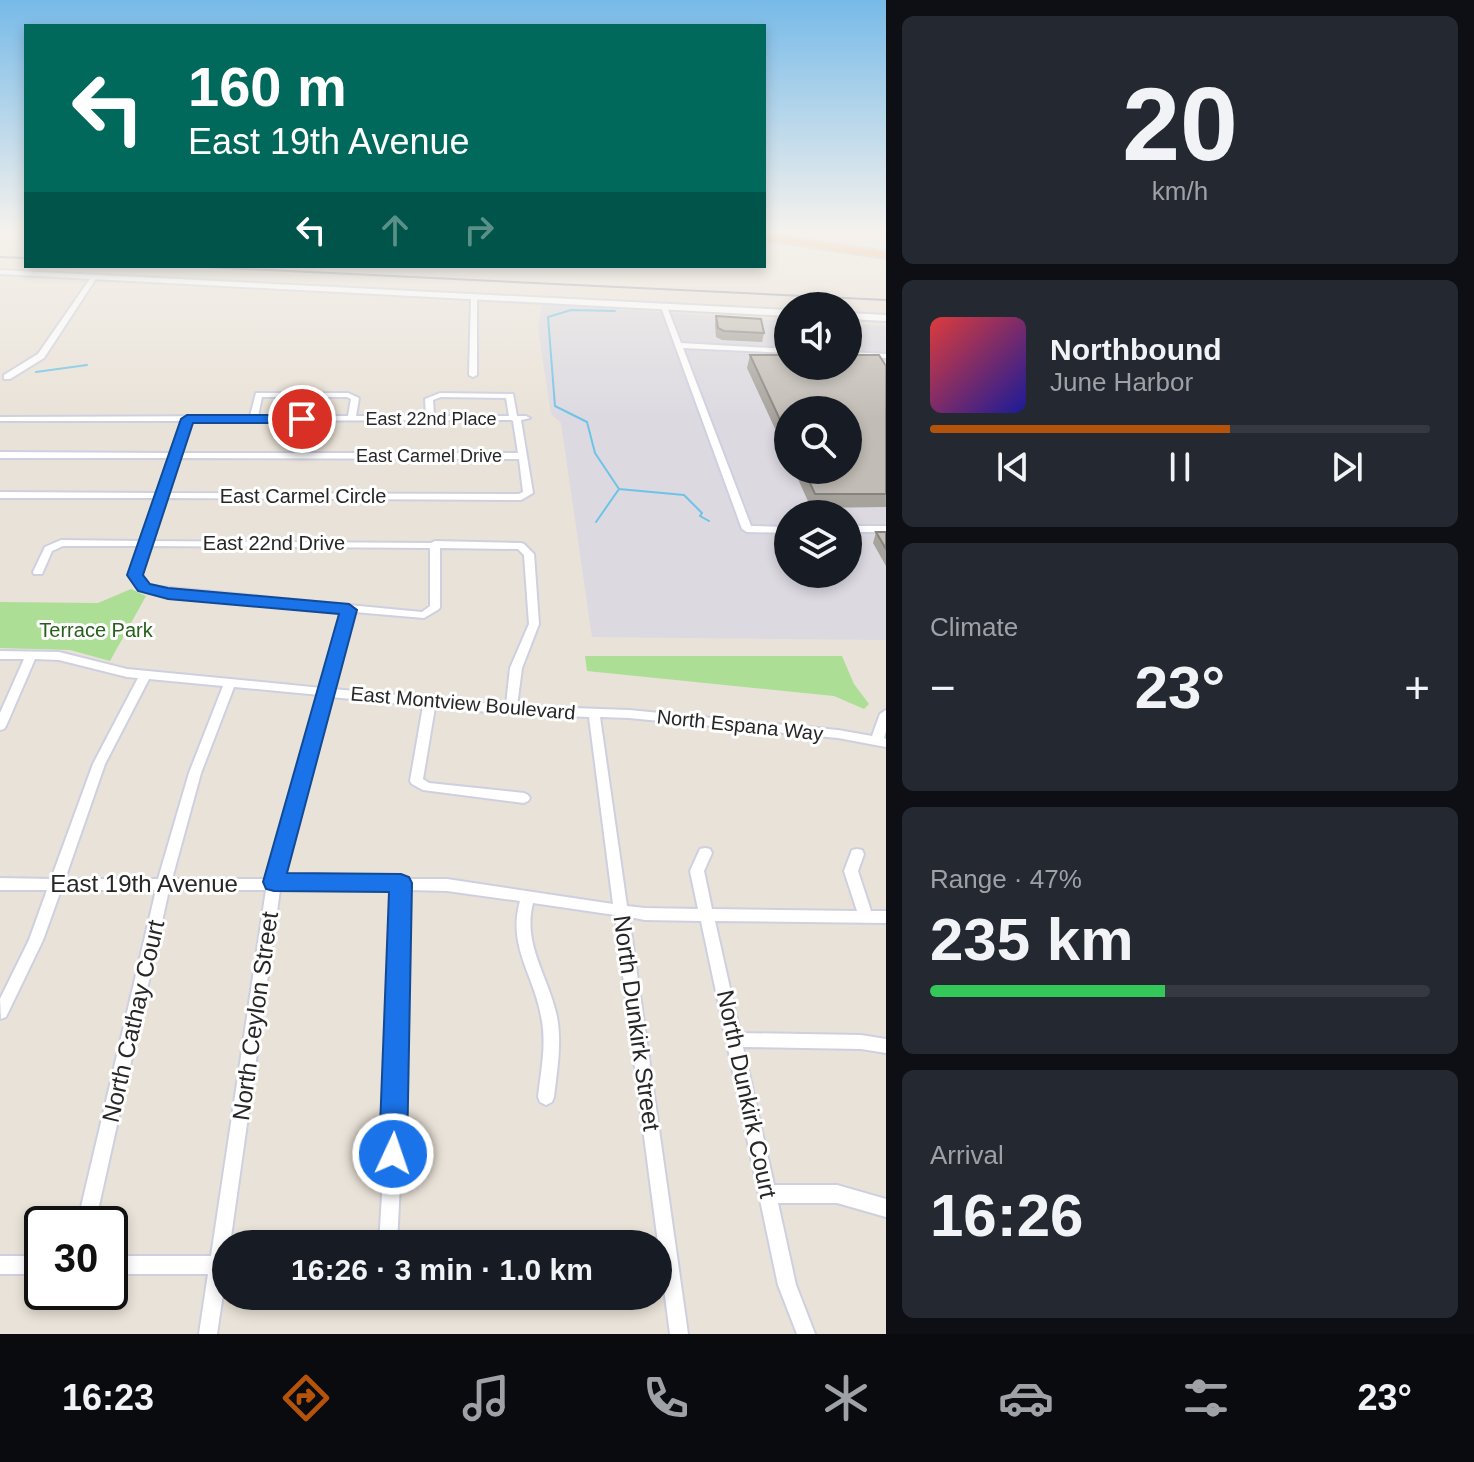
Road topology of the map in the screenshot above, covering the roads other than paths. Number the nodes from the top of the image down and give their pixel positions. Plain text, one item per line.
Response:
1 (82, 294) edge
2 (439, 294) edge
3 (474, 296) junction
4 (664, 307) junction
5 (774, 312) edge
6 (862, 317) edge
7 (886, 318) edge
8 (677, 345) junction
9 (774, 350) edge
10 (862, 355) edge
11 (886, 356) edge
12 (473, 375) dead end
13 (7, 377) dead end
14 (0, 419) edge
15 (187, 419) junction
16 (253, 419) junction
17 (351, 419) junction
18 (430, 419) junction
19 (519, 419) junction
20 (0, 455) edge
21 (174, 456) junction
22 (522, 456) junction
23 (0, 495) edge
24 (160, 496) junction
25 (862, 529) edge
26 (886, 529) edge
27 (774, 530) edge
28 (145, 543) junction
29 (435, 544) junction
30 (38, 572) dead end
31 (349, 610) junction
32 (0, 655) edge
33 (31, 655) junction
34 (145, 675) junction
35 (230, 682) junction
36 (324, 691) junction
37 (430, 701) junction
38 (511, 710) junction
39 (594, 713) junction
40 (886, 714) edge
41 (0, 726) edge
42 (881, 742) edge
43 (524, 798) dead end
44 (705, 853) dead end
45 (857, 854) dead end
46 (274, 882) junction
47 (164, 883) junction
48 (401, 883) junction
49 (0, 884) edge
50 (55, 884) junction
51 (528, 897) junction
52 (622, 911) junction
53 (707, 914) junction
54 (865, 915) junction
55 (886, 917) edge
56 (1, 1012) edge
57 (736, 1040) junction
58 (886, 1046) edge
59 (546, 1097) dead end
60 (769, 1194) junction
61 (90, 1206) edge
62 (886, 1208) edge
63 (228, 1230) edge
64 (389, 1230) edge
65 (659, 1230) edge
66 (0, 1265) edge
67 (24, 1265) edge
68 (128, 1265) edge
69 (212, 1265) edge
70 (672, 1304) edge
71 (213, 1310) edge
72 (208, 1334) edge
73 (679, 1334) edge
74 (806, 1334) edge

1 - 13 street
2 - 3 street
3 - 4 street
3 - 12 street
4 - 5 street
4 - 8 street
6 - 7 street
8 - 9 street
8 - 27 street
10 - 11 street
14 - 15 street, East 22nd Place
15 - 16 street, East 22nd Place
15 - 21 street
16 - 17 street, East 22nd Place
16 - 17 street
17 - 18 street, East 22nd Place
18 - 19 street, East 22nd Place
18 - 19 street
19 - 22 street, East Carmel Circle
20 - 21 street, East Carmel Drive
21 - 22 street, East Carmel Drive
21 - 24 street
22 - 24 street, East Carmel Circle
23 - 24 street, East Carmel Circle
24 - 28 street
25 - 26 street
28 - 29 street, East 22nd Drive
28 - 30 street, East 22nd Drive
28 - 31 street
29 - 31 street
29 - 38 street, East 22nd Drive
31 - 36 street, North Ceylon Street
32 - 33 street, East Montview Boulevard
33 - 34 street, East Montview Boulevard
33 - 41 street
34 - 35 street, East Montview Boulevard
34 - 50 street
35 - 36 street, East Montview Boulevard
35 - 47 street, North Cathay Court
36 - 37 street, East Montview Boulevard
36 - 46 street, North Ceylon Street
37 - 38 street, East Montview Boulevard
37 - 43 street
38 - 39 street, East Montview Boulevard
39 - 42 street, North Espana Way
39 - 52 street, North Dunkirk Street
40 - 42 street
44 - 53 street, North Dunkirk Court
45 - 54 street
46 - 47 street, East 19th Avenue
46 - 48 street, East 19th Avenue
46 - 63 street, North Ceylon Street
47 - 50 street, East 19th Avenue
47 - 61 street, North Cathay Court
48 - 51 street, East 19th Avenue
48 - 64 street
49 - 50 street, East 19th Avenue
50 - 56 street
51 - 52 street, East 19th Avenue
51 - 59 street
52 - 53 street, East 19th Avenue
52 - 65 street, North Dunkirk Street
53 - 54 street, East 19th Avenue
53 - 57 street, North Dunkirk Court
54 - 55 street, East 19th Avenue
57 - 58 street
57 - 60 street, North Dunkirk Court
60 - 62 street
60 - 74 street, North Dunkirk Court
66 - 67 street
68 - 69 street
70 - 73 street, North Dunkirk Street
71 - 72 street, North Ceylon Street

